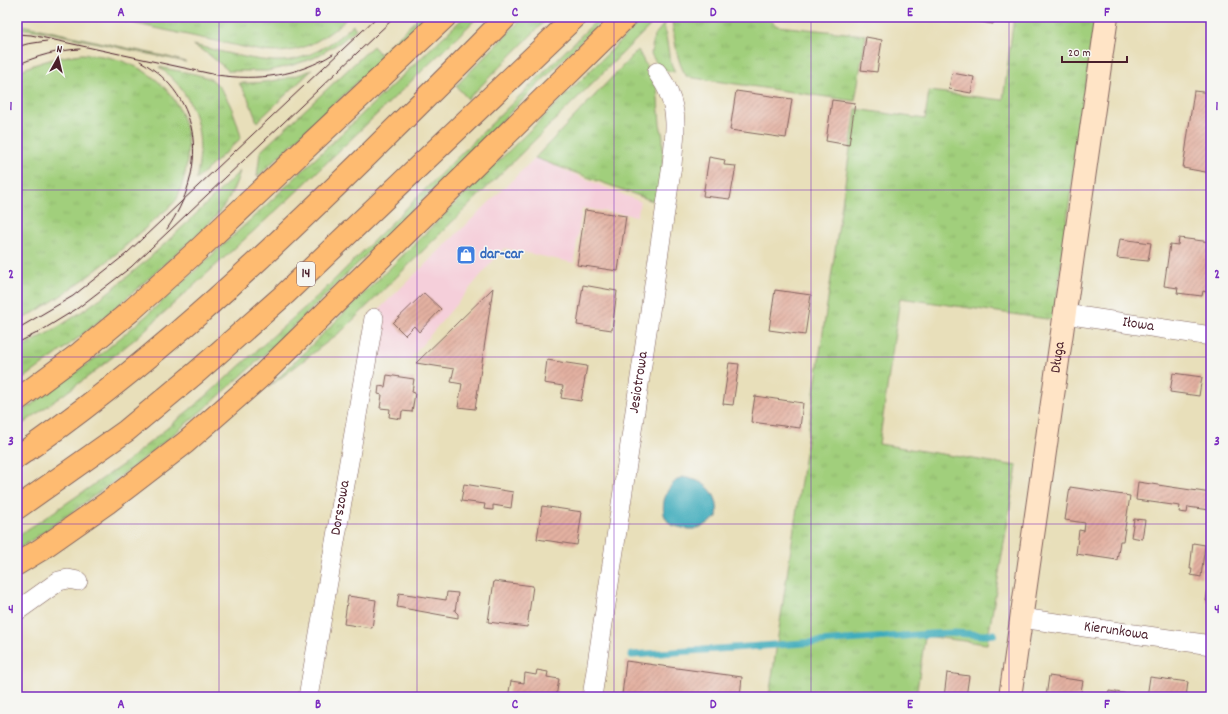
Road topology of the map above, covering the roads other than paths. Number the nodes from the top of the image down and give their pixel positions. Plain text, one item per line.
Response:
1 (446, 17) edge
2 (506, 17) edge
3 (575, 17) edge
4 (626, 17) edge
5 (1107, 17) edge
6 (657, 72) dead end
7 (1065, 314) junction
8 (374, 318) dead end
9 (1211, 336) edge
10 (17, 400) edge
11 (17, 457) edge
12 (17, 508) edge
13 (17, 564) edge
14 (78, 581) dead end
15 (17, 611) edge
16 (1021, 618) junction
17 (1211, 645) edge
18 (308, 697) edge
19 (592, 697) edge
20 (1010, 697) edge

1 - 10 main road
2 - 11 main road
3 - 12 main road, 14
4 - 13 main road
5 - 7 street, Długa
6 - 19 street, Jesiotrowa
7 - 9 street, Iłowa
7 - 16 street, Długa
8 - 18 street, Dorszowa
14 - 15 street
16 - 17 street, Kierunkowa
16 - 20 street, Długa

